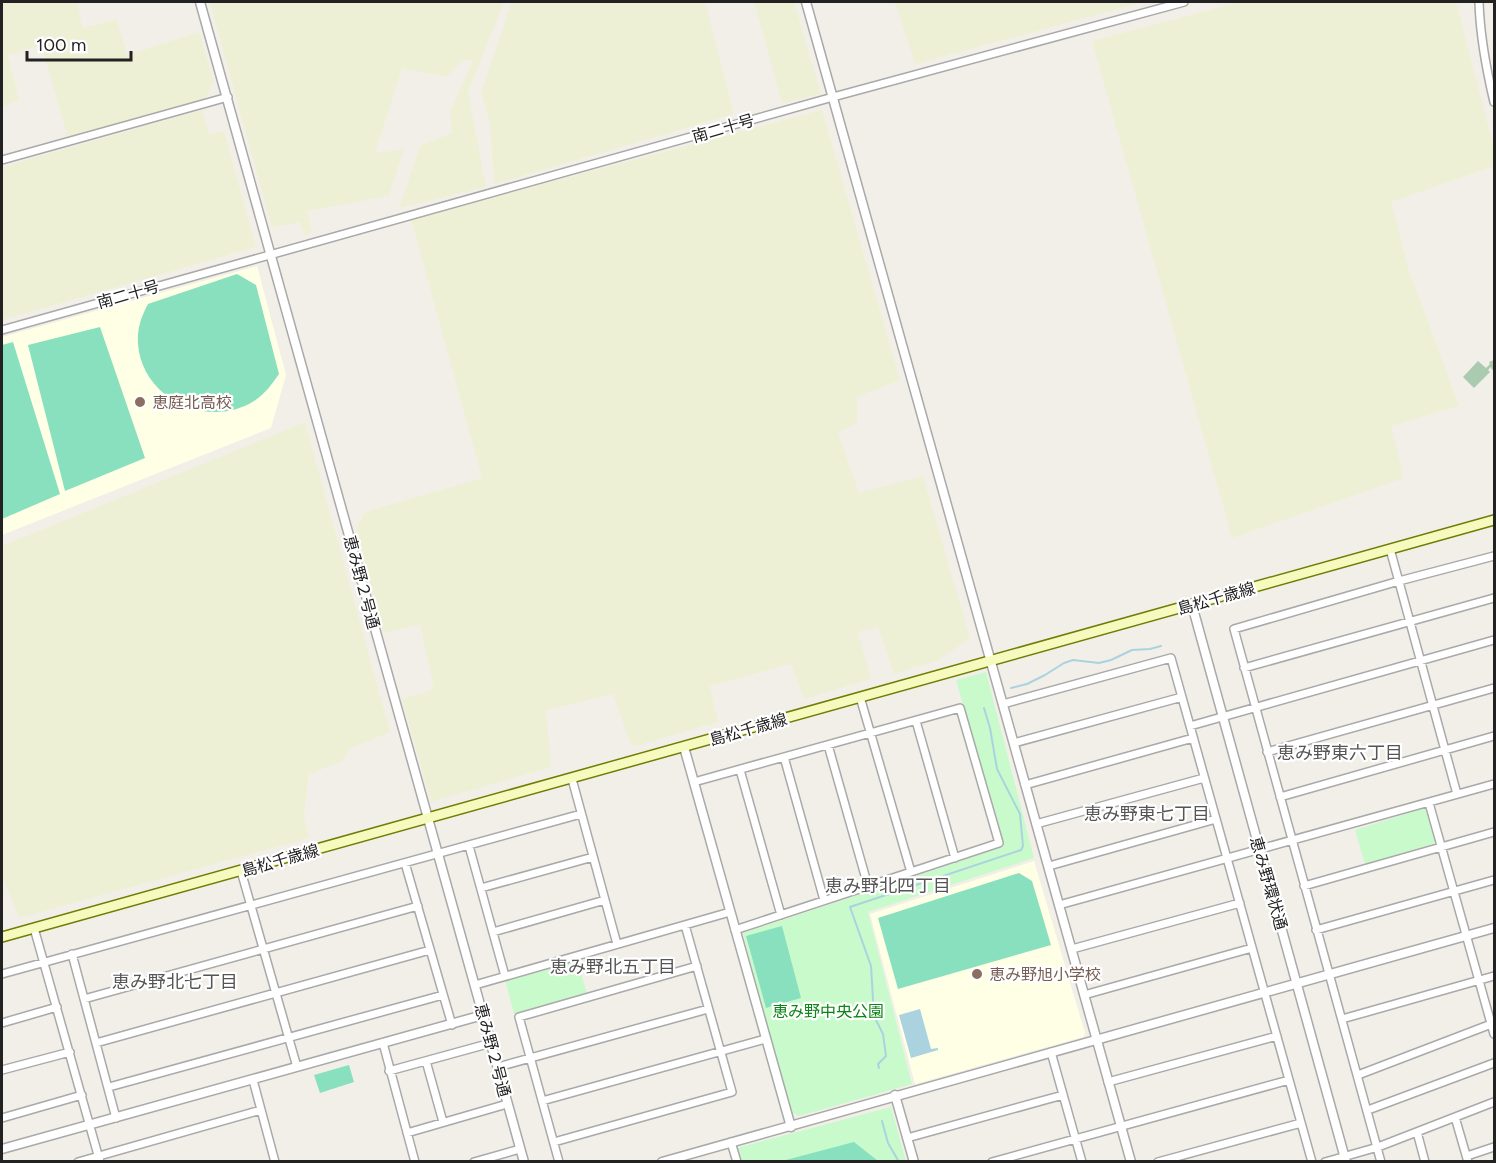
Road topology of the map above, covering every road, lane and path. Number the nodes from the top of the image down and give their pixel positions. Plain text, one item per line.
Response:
1 (201, 2) edge
2 (806, 2) edge
3 (1184, 2) edge
4 (1479, 2) edge
5 (833, 97) junction
6 (223, 99) junction
7 (1494, 102) edge
8 (2, 160) edge
9 (267, 255) junction
10 (2, 330) edge
11 (1494, 520) edge
12 (1390, 549) junction
13 (1494, 556) edge
14 (1399, 581) junction
15 (1494, 598) edge
16 (1192, 605) junction
17 (1410, 621) junction
18 (1494, 640) edge
19 (1421, 660) junction
20 (992, 662) junction
21 (1244, 668) junction
22 (1494, 688) edge
23 (860, 697) junction
24 (1182, 697) junction
25 (1004, 704) junction
26 (1433, 704) junction
27 (1255, 707) junction
28 (1222, 716) junction
29 (916, 721) junction
30 (1190, 726) junction
31 (872, 733) junction
32 (1494, 736) edge
33 (1193, 738) junction
34 (1014, 743) junction
35 (828, 745) junction
36 (684, 747) junction
37 (1445, 750) junction
38 (1267, 752) junction
39 (784, 757) junction
40 (740, 770) junction
41 (572, 778) junction
42 (1204, 778) junction
43 (694, 782) junction
44 (1494, 784) edge
45 (1025, 785) junction
46 (1457, 794) junction
47 (1280, 796) junction
48 (1429, 803) junction
49 (581, 814) junction
50 (427, 818) junction
51 (1216, 819) junction
52 (1036, 824) junction
53 (1494, 832) edge
54 (1292, 841) junction
55 (469, 846) junction
56 (1440, 847) junction
57 (1259, 850) junction
58 (437, 853) junction
59 (593, 857) junction
60 (955, 858) junction
61 (1227, 859) junction
62 (405, 862) junction
63 (1049, 866) junction
64 (241, 871) junction
65 (911, 872) junction
66 (1494, 880) edge
67 (868, 886) junction
68 (1304, 886) junction
69 (481, 888) junction
70 (1453, 892) junction
71 (605, 900) junction
72 (824, 900) junction
73 (1240, 903) junction
74 (251, 905) junction
75 (1059, 905) junction
76 (417, 906) junction
77 (730, 912) junction
78 (781, 915) junction
79 (685, 924) junction
80 (34, 928) junction
81 (1494, 928) edge
82 (735, 930) junction
83 (1316, 930) junction
84 (493, 932) junction
85 (1467, 936) junction
86 (2, 937) edge
87 (617, 944) junction
88 (1252, 948) junction
89 (264, 949) junction
90 (430, 950) junction
91 (1072, 950) junction
92 (72, 954) junction
93 (44, 962) junction
94 (697, 966) junction
95 (2, 974) edge
96 (1329, 975) junction
97 (504, 976) junction
98 (1494, 976) edge
99 (1479, 981) junction
100 (1297, 984) junction
101 (475, 985) junction
102 (1265, 993) junction
103 (275, 994) junction
104 (443, 995) junction
105 (1084, 995) junction
106 (84, 999) junction
107 (57, 1007) junction
108 (708, 1009) junction
109 (483, 1015) junction
110 (1342, 1019) junction
111 (2, 1023) edge
112 (1493, 1024) edge
113 (452, 1025) junction
114 (1494, 1034) edge
115 (1277, 1036) junction
116 (289, 1037) junction
117 (765, 1039) junction
118 (1096, 1039) junction
119 (96, 1043) junction
120 (383, 1043) junction
121 (492, 1043) junction
122 (720, 1050) junction
123 (70, 1052) junction
124 (1051, 1052) junction
125 (530, 1059) junction
126 (426, 1061) junction
127 (1494, 1063) edge
128 (297, 1067) junction
129 (498, 1067) junction
130 (2, 1070) edge
131 (390, 1071) junction
132 (1358, 1075) junction
133 (253, 1080) junction
134 (1289, 1080) junction
135 (1108, 1082) junction
136 (109, 1087) junction
137 (82, 1095) junction
138 (895, 1095) junction
139 (1064, 1095) junction
140 (542, 1101) junction
141 (1494, 1102) edge
142 (507, 1104) junction
143 (261, 1110) junction
144 (1368, 1110) junction
145 (1455, 1117) junction
146 (2, 1118) edge
147 (116, 1118) junction
148 (443, 1122) junction
149 (1301, 1123) junction
150 (89, 1125) junction
151 (1120, 1125) junction
152 (791, 1126) junction
153 (1417, 1132) junction
154 (407, 1133) junction
155 (908, 1138) junction
156 (1075, 1138) junction
157 (554, 1142) junction
158 (731, 1142) junction
159 (1378, 1147) junction
160 (1494, 1147) edge
161 (2, 1149) edge
162 (520, 1149) junction
163 (99, 1159) edge
164 (1346, 1159) edge
165 (1468, 1159) edge
166 (78, 1161) edge
167 (273, 1161) edge
168 (415, 1161) edge
169 (474, 1161) edge
170 (524, 1161) edge
171 (559, 1161) edge
172 (662, 1161) edge
173 (737, 1161) edge
174 (914, 1161) edge
175 (992, 1161) edge
176 (1082, 1161) edge
177 (1131, 1161) edge
178 (1158, 1161) edge
179 (1312, 1161) edge
180 (1325, 1161) edge
181 (1381, 1161) edge
182 (1425, 1161) edge

1 - 6 street, 恵み野２号通
2 - 5 street
3 - 5 street, 南二十号
4 - 7 street
5 - 9 street, 南二十号
5 - 20 street
6 - 8 street
6 - 9 street, 恵み野２号通
9 - 10 street, 南二十号
9 - 50 street, 恵み野２号通
11 - 12 main road, 島松千歳線
12 - 14 street
12 - 16 main road, 島松千歳線
13 - 14 street
14 - 17 street
14 - 21 street
15 - 17 street
16 - 20 main road, 島松千歳線
16 - 28 street, 恵み野環状通
17 - 19 street
17 - 21 street
18 - 19 street
19 - 26 street
19 - 27 street
20 - 23 main road, 島松千歳線
20 - 25 street
21 - 27 street
22 - 26 street
23 - 31 street
23 - 36 main road, 島松千歳線
24 - 25 street
24 - 30 street
24 - 34 street
25 - 34 street
26 - 37 street
26 - 38 street
27 - 28 street
27 - 38 street
28 - 30 street
28 - 57 street, 恵み野環状通
29 - 31 street
29 - 60 street
29 - 60 street
30 - 33 street
31 - 35 street
31 - 65 street
32 - 37 street
33 - 42 street
33 - 45 street
34 - 45 street
35 - 39 street
35 - 67 street
36 - 41 main road, 島松千歳線
36 - 43 street
37 - 46 street
37 - 47 street
38 - 47 street
39 - 40 street
39 - 72 street
40 - 43 street
40 - 78 street
41 - 49 street
41 - 50 main road, 島松千歳線
42 - 51 street
42 - 52 street
43 - 77 street
44 - 46 street
45 - 52 street
46 - 48 street
47 - 54 street
48 - 54 street
48 - 56 street
49 - 55 street
49 - 59 street
50 - 58 street, 恵み野２号通
50 - 64 main road, 島松千歳線
51 - 61 street
51 - 63 street
52 - 63 street
53 - 56 street
54 - 57 street
54 - 68 street
55 - 58 street
55 - 69 street
56 - 68 street
56 - 70 street
57 - 61 street
57 - 100 street, 恵み野環状通
58 - 62 street
58 - 101 street, 恵み野２号通
59 - 69 street
59 - 71 street
60 - 65 street
61 - 73 street
61 - 75 street
62 - 74 street
62 - 76 street
63 - 75 street
64 - 74 street
64 - 80 main road, 島松千歳線
65 - 67 street
66 - 70 street
67 - 72 street
68 - 83 street
69 - 84 street
70 - 83 street
70 - 85 street
71 - 84 street
71 - 87 street
72 - 78 street
73 - 88 street
73 - 91 street
74 - 89 street
74 - 92 street
75 - 91 street
76 - 89 street
76 - 90 street
77 - 79 street
77 - 82 street
78 - 82 street
79 - 87 street
79 - 94 street
80 - 86 main road, 島松千歳線
80 - 93 street
81 - 85 street
82 - 117 street
83 - 96 street
84 - 97 street
85 - 96 street
85 - 99 street
87 - 97 street
88 - 102 street
88 - 105 street
89 - 103 street
89 - 106 street
90 - 103 street
90 - 104 street
91 - 105 street
92 - 93 street
92 - 106 street
93 - 95 street
93 - 107 street
94 - 108 street
94 - 125 street
96 - 100 street
96 - 110 street
97 - 101 street
98 - 99 street
99 - 110 street
99 - 112 street
100 - 102 street
100 - 164 street, 恵み野環状通
101 - 109 street, 恵み野２号通
102 - 115 street
102 - 118 street
103 - 116 street
103 - 119 street
104 - 113 street
104 - 116 street
105 - 118 street
106 - 119 street
107 - 111 street
107 - 123 street
108 - 122 street
108 - 125 street
109 - 113 street
109 - 121 street, 恵み野２号通
110 - 132 street
112 - 114 street
112 - 132 street
113 - 120 street
115 - 134 street
115 - 135 street
116 - 128 street
116 - 136 street
117 - 122 street
117 - 152 street
118 - 124 street
118 - 135 street
119 - 136 street
120 - 128 street
120 - 131 street
121 - 126 street
121 - 129 street, 恵み野２号通
122 - 140 street
122 - 157 street
123 - 130 street
123 - 137 street
124 - 138 street
124 - 139 street
125 - 129 street
125 - 140 street
126 - 131 street
126 - 148 street
127 - 144 street
128 - 133 street
129 - 142 street, 恵み野２号通
131 - 154 street
132 - 144 street
133 - 143 street
133 - 147 street
134 - 149 street
134 - 151 street
135 - 151 street
136 - 147 street
137 - 146 street
137 - 150 street
138 - 152 street
138 - 155 street
139 - 155 street
139 - 156 street
140 - 157 street
141 - 145 street
142 - 148 street
142 - 162 street, 恵み野２号通
143 - 163 street
143 - 167 street
144 - 159 street
145 - 153 street
145 - 165 street
147 - 150 street
148 - 154 street
149 - 178 street
149 - 179 street
150 - 161 street
150 - 163 street
151 - 156 street
151 - 177 street
152 - 158 street
153 - 159 street
153 - 182 street
154 - 168 street
155 - 174 street
156 - 175 street
156 - 176 street
157 - 171 street
158 - 172 street
158 - 173 street
159 - 164 street
159 - 181 street
160 - 165 street
162 - 169 street
162 - 170 street, 恵み野２号通
163 - 166 street
164 - 180 street

